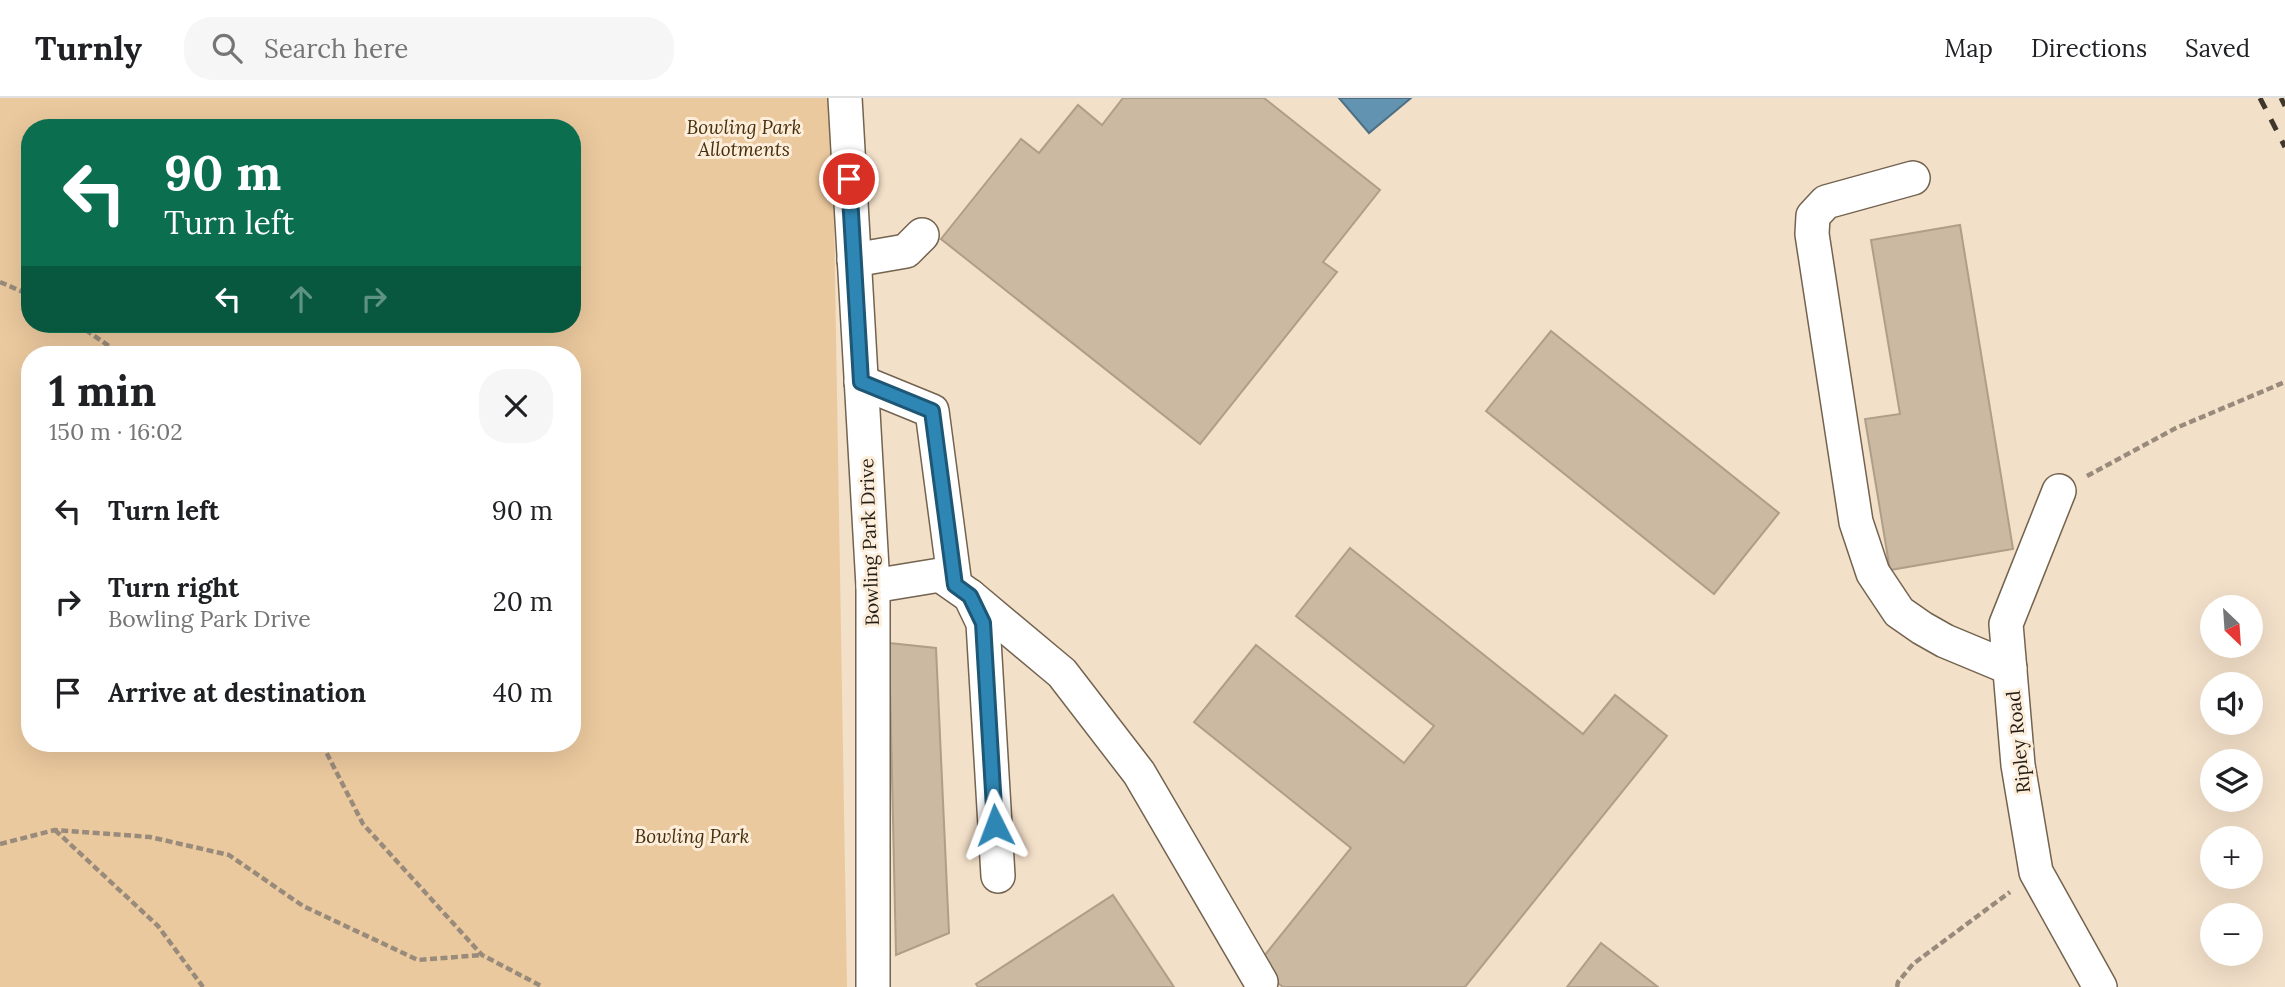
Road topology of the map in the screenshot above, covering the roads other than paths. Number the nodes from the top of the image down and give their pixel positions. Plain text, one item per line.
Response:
1 (845, 98) edge
2 (1913, 178) dead end
3 (922, 234) dead end
4 (854, 260) junction
5 (861, 382) junction
6 (2059, 491) road end
7 (873, 586) junction
8 (962, 590) junction
9 (2010, 668) junction
10 (998, 876) dead end
11 (1261, 982) dead end
12 (873, 987) edge
13 (2100, 987) edge

1 - 4 street, Bowling Park Drive
2 - 9 street
3 - 4 street
4 - 5 street, Bowling Park Drive
5 - 7 street, Bowling Park Drive
5 - 8 street
6 - 9 street, Ripley Road
7 - 8 street
7 - 12 street, Bowling Park Drive
8 - 10 street
8 - 11 street
9 - 13 street, Ripley Road

